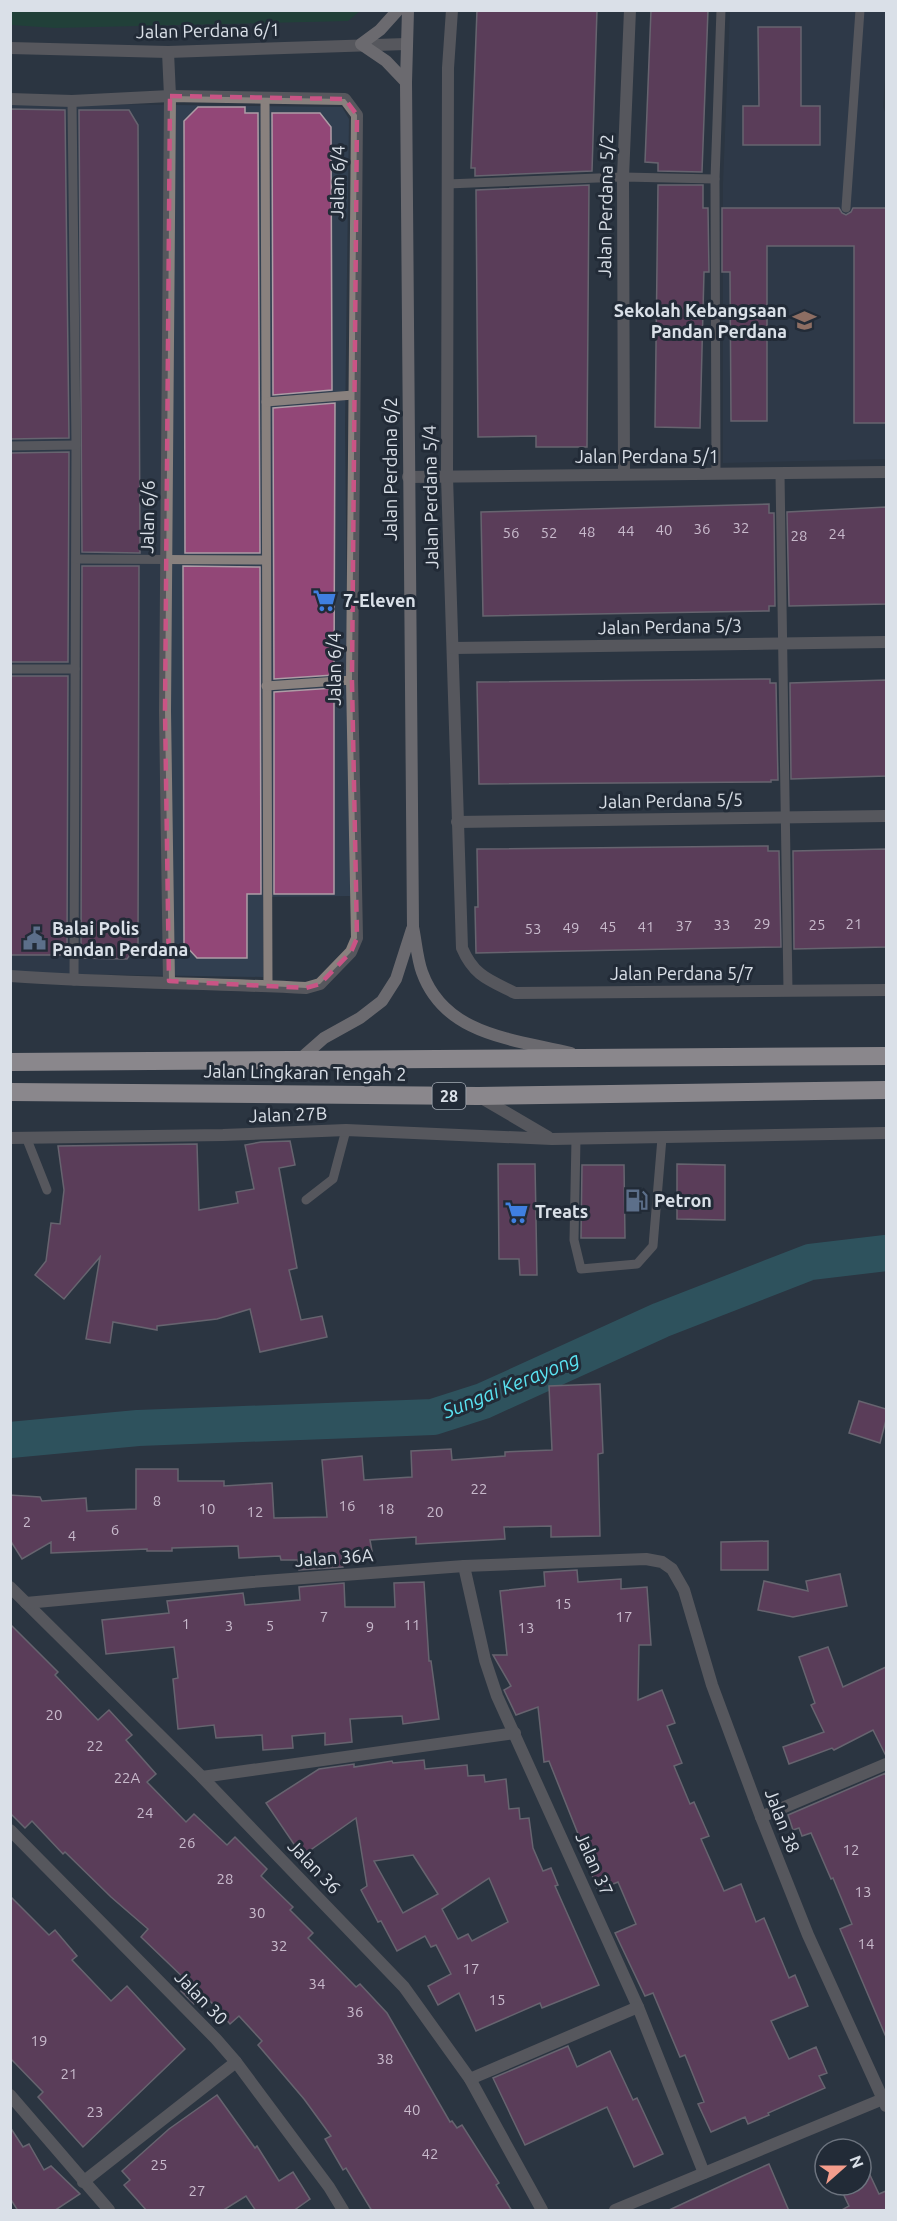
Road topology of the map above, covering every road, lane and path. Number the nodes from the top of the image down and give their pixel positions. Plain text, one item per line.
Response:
1 (398, 10) edge
2 (408, 10) edge
3 (452, 10) edge
4 (630, 10) edge
5 (722, 10) edge
6 (860, 10) edge
7 (361, 44) junction
8 (406, 44) junction
9 (10, 48) edge
10 (168, 52) junction
11 (406, 82) junction
12 (170, 96) junction
13 (265, 97) junction
14 (10, 99) edge
15 (72, 101) junction
16 (623, 177) junction
17 (715, 179) junction
18 (447, 184) junction
19 (846, 208) dead end
20 (353, 395) junction
21 (266, 402) junction
22 (76, 445) junction
23 (10, 446) edge
24 (886, 472) edge
25 (624, 474) junction
26 (716, 474) junction
27 (780, 474) junction
28 (408, 477) junction
29 (447, 477) junction
30 (76, 559) junction
31 (166, 560) junction
32 (266, 560) junction
33 (886, 642) edge
34 (783, 644) junction
35 (453, 648) junction
36 (10, 669) edge
37 (75, 669) junction
38 (352, 680) junction
39 (266, 686) junction
40 (886, 816) edge
41 (785, 818) junction
42 (457, 822) junction
43 (412, 927) junction
44 (10, 976) edge
45 (481, 976) joint
46 (74, 981) junction
47 (169, 981) junction
48 (268, 986) junction
49 (886, 990) edge
50 (788, 991) junction
51 (886, 1056) edge
52 (594, 1058) junction
53 (298, 1061) junction
54 (10, 1062) edge
55 (886, 1090) edge
56 (10, 1092) edge
57 (478, 1096) junction
58 (346, 1131) junction
59 (886, 1133) edge
60 (26, 1137) junction
61 (10, 1138) edge
62 (576, 1138) junction
63 (662, 1138) junction
64 (552, 1139) junction
65 (47, 1190) dead end
66 (306, 1200) dead end
67 (646, 1559) joint
68 (465, 1566) junction
69 (10, 1587) edge
70 (26, 1603) junction
71 (514, 1733) junction
72 (886, 1764) edge
73 (202, 1778) junction
74 (761, 1817) junction
75 (10, 1830) edge
76 (638, 2007) junction
77 (236, 2062) junction
78 (470, 2079) junction
79 (10, 2095) edge
80 (885, 2102) edge
81 (704, 2173) junction
82 (83, 2182) junction
83 (109, 2211) edge
84 (343, 2211) edge
85 (542, 2211) edge
86 (615, 2211) edge

1 - 7 street
2 - 8 street, Jalan Perdana 6/2
3 - 18 street, Jalan Perdana 5/4
4 - 16 street, Jalan Perdana 5/2
5 - 17 lane
6 - 19 lane
7 - 8 street, Jalan Perdana 6/1
7 - 10 street, Jalan Perdana 6/1
7 - 11 street
8 - 11 street, Jalan Perdana 6/2
9 - 10 street, Jalan Perdana 6/1
10 - 12 street, Jalan 6/6
11 - 28 street, Jalan Perdana 6/2
12 - 13 street, Jalan 6/4
12 - 15 street, Jalan 6/4
12 - 31 street, Jalan 6/6
13 - 20 street, Jalan 6/4
13 - 21 lane
14 - 15 street, Jalan 6/4
15 - 22 lane
16 - 17 lane
16 - 18 lane
16 - 25 street, Jalan Perdana 5/2
17 - 26 lane
18 - 29 street, Jalan Perdana 5/4
20 - 21 lane
20 - 38 street, Jalan 6/4
21 - 32 lane
22 - 23 lane
22 - 30 lane
24 - 27 street, Jalan Perdana 5/1
25 - 26 street, Jalan Perdana 5/1
25 - 29 street, Jalan Perdana 5/1
26 - 27 street, Jalan Perdana 5/1
27 - 34 lane
28 - 29 street, Jalan Perdana 5/1
28 - 43 street, Jalan Perdana 6/2
29 - 35 street, Jalan Perdana 5/4
30 - 31 lane
30 - 37 lane
31 - 32 lane
31 - 47 street, Jalan 6/6
32 - 39 lane
33 - 34 street, Jalan Perdana 5/3
34 - 35 street, Jalan Perdana 5/3
34 - 41 lane
35 - 42 street, Jalan Perdana 5/4
36 - 37 lane
37 - 46 lane
38 - 39 lane
38 - 48 street, Jalan 6/4
39 - 48 lane
40 - 41 street, Jalan Perdana 5/5
41 - 42 street, Jalan Perdana 5/5
41 - 50 lane
42 - 45 street, Jalan Perdana 5/4
43 - 52 street, Jalan Perdana 6/2
43 - 53 street, Jalan Perdana 6/2
44 - 46 street, Jalan 6/4
45 - 50 street, Jalan Perdana 5/7
46 - 47 street, Jalan 6/4
47 - 48 street, Jalan 6/4
49 - 50 street, Jalan Perdana 5/7
51 - 52 highway, Jalan Lingkaran Tengah 2 / 28
52 - 53 highway, Jalan Lingkaran Tengah 2 / 28
53 - 54 highway, Jalan Lingkaran Tengah 2 / 28
55 - 57 highway, Jalan Lingkaran Tengah 2 / 28
56 - 57 highway, Jalan Lingkaran Tengah 2 / 28
57 - 64 street
58 - 60 street, Jalan 27B
58 - 64 street, Jalan 27B
58 - 66 lane
59 - 63 street, Jalan 27B
60 - 61 street, Jalan 27B
60 - 65 lane
62 - 63 street, Jalan 27B
62 - 63 lane
62 - 64 street, Jalan 27B
67 - 68 street, Jalan 36A
67 - 74 street, Jalan 38
68 - 70 street, Jalan 36A
68 - 71 street, Jalan 37
69 - 70 street, Jalan 36
70 - 73 street, Jalan 36
71 - 73 street
71 - 76 street, Jalan 37
72 - 74 street
73 - 78 street, Jalan 36
74 - 80 street, Jalan 38
75 - 77 street, Jalan 30
76 - 78 street
76 - 81 street, Jalan 37
77 - 82 street
77 - 84 street, Jalan 30
78 - 85 street, Jalan 36
79 - 82 street
80 - 81 street
81 - 86 street
82 - 83 street

